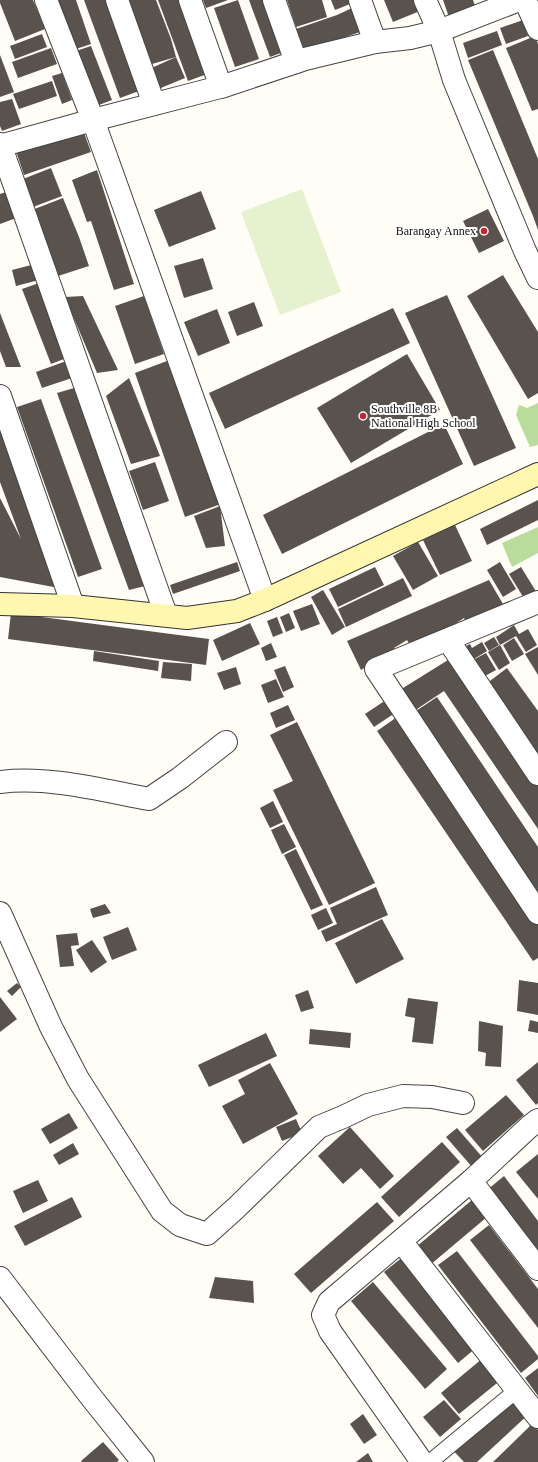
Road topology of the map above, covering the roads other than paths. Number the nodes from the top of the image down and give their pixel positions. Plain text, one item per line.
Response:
1 (46, 0) edge
2 (117, 0) edge
3 (190, 0) edge
4 (274, 0) edge
5 (360, 0) edge
6 (425, 0) edge
7 (519, 0) edge
8 (525, 0) edge
9 (538, 29) edge
10 (439, 31) junction
11 (375, 42) junction
12 (296, 62) junction
13 (221, 87) junction
14 (154, 104) junction
15 (93, 120) junction
16 (0, 145) edge
17 (538, 278) edge
18 (0, 396) edge
19 (538, 474) edge
20 (265, 600) junction
21 (538, 602) edge
22 (0, 604) edge
23 (73, 606) junction
24 (166, 615) junction
25 (448, 640) junction
26 (226, 742) dead end
27 (538, 774) edge
28 (0, 782) edge
29 (0, 913) edge
30 (538, 913) edge
31 (463, 1103) dead end
32 (535, 1129) edge
33 (471, 1181) junction
34 (401, 1241) junction
35 (538, 1269) edge
36 (0, 1278) edge
37 (518, 1390) junction
38 (538, 1418) edge
39 (143, 1462) edge
40 (422, 1462) edge
41 (430, 1462) edge

1 - 15 street
2 - 14 street
3 - 13 street
4 - 12 street
5 - 11 street
6 - 10 street
7 - 10 street
8 - 9 street
10 - 11 street
10 - 17 street
11 - 12 street
12 - 13 street
13 - 14 street
14 - 15 street
15 - 16 street
15 - 20 street
16 - 24 street
18 - 23 street
19 - 20 street
20 - 24 street
21 - 25 street
22 - 23 street
23 - 24 street
25 - 27 street
25 - 30 street
26 - 28 street
29 - 31 street
32 - 33 street
33 - 34 street
33 - 35 street
34 - 37 street
34 - 40 street
36 - 39 street
37 - 38 street
37 - 41 lane

